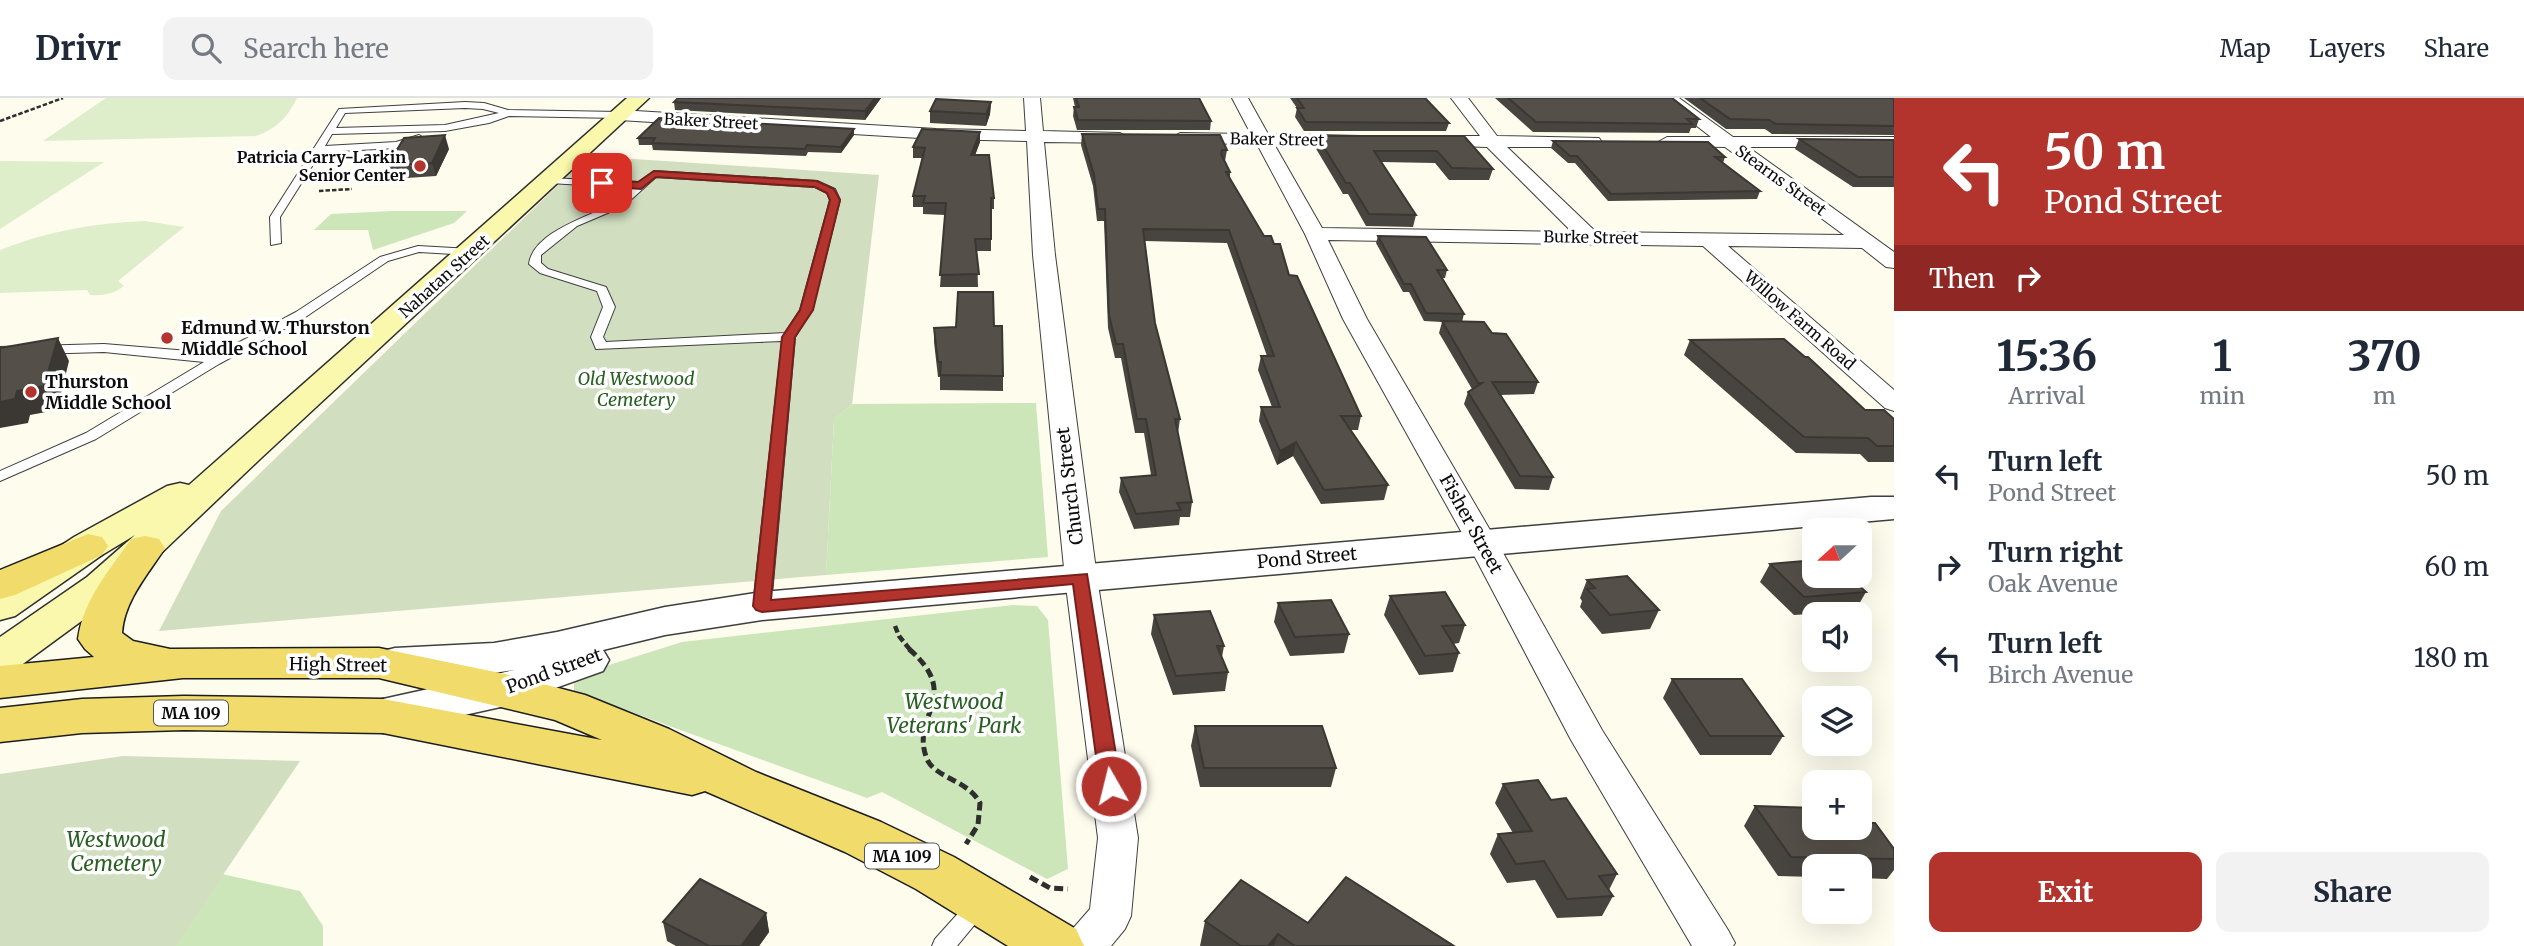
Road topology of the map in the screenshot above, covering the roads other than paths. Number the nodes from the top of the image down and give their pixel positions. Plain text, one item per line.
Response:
1 (639, 98) edge
2 (1032, 98) edge
3 (1240, 98) edge
4 (1459, 98) edge
5 (1669, 98) edge
6 (508, 113) junction
7 (619, 115) junction
8 (429, 127) junction
9 (330, 131) junction
10 (1033, 137) junction
11 (1134, 138) edge
12 (1160, 138) edge
13 (1264, 139) junction
14 (1371, 141) edge
15 (1411, 141) edge
16 (1492, 142) junction
17 (1611, 142) edge
18 (1651, 142) edge
19 (1731, 142) junction
20 (1894, 142) edge
21 (318, 149) junction
22 (550, 180) junction
23 (641, 186) junction
24 (1315, 234) junction
25 (1589, 237) junction
26 (1706, 238) junction
27 (1867, 242) junction
28 (275, 243) dead end
29 (471, 252) junction
30 (1894, 262) edge
31 (789, 337) junction
32 (0, 351) edge
33 (214, 361) junction
34 (1894, 403) edge
35 (247, 452) junction
36 (0, 477) edge
37 (1894, 508) edge
38 (1482, 542) junction
39 (88, 545) junction
40 (145, 548) junction
41 (1081, 578) junction
42 (0, 586) edge
43 (0, 606) edge
44 (741, 609) junction
45 (0, 658) edge
46 (183, 663) junction
47 (379, 663) junction
48 (0, 682) edge
49 (505, 690) junction
50 (383, 716) junction
51 (0, 724) edge
52 (739, 786) junction
53 (982, 903) junction
54 (1032, 940) edge
55 (1713, 943) dead end
56 (943, 946) edge
57 (1084, 946) edge

1 - 7 main road, Nahatan Street
2 - 10 street, Church Street
3 - 13 street, Fisher Street
4 - 16 street
5 - 19 street, Stearns Street
6 - 7 lane
6 - 8 lane
6 - 9 lane
7 - 10 street, Baker Street
7 - 22 main road, Nahatan Street
8 - 9 lane
8 - 21 lane
9 - 21 lane
10 - 11 street, Baker Street
10 - 41 street, Church Street
12 - 13 street, Baker Street
13 - 14 street, Baker Street
13 - 24 street, Fisher Street
15 - 16 street
16 - 17 street
16 - 25 street
18 - 19 street
19 - 20 street
19 - 27 street, Stearns Street
21 - 28 lane
22 - 23 lane
22 - 29 main road, Nahatan Street
23 - 31 lane
23 - 31 lane
24 - 25 street, Burke Street
24 - 38 street, Fisher Street
25 - 26 street, Burke Street
26 - 27 street, Burke Street
26 - 34 street, Willow Farm Road
27 - 30 street, Stearns Street
29 - 33 lane
29 - 35 main road, Nahatan Street
31 - 44 lane
32 - 33 lane
33 - 36 lane
35 - 39 main road, Nahatan Street
35 - 40 main road, Nahatan Street
37 - 38 street, Pond Street
38 - 41 street, Pond Street
38 - 55 street, Fisher Street
39 - 42 main road
39 - 43 main road, Nahatan Street
40 - 45 main road, Nahatan Street
40 - 46 main road
41 - 44 street, Pond Street
41 - 57 street, Church Street
44 - 47 street, Pond Street
44 - 49 street, Pond Street
46 - 47 main road, High Street / MA 109
46 - 48 main road, High Street / MA 109
47 - 49 main road, High Street / MA 109
49 - 50 street, Pond Street
49 - 52 main road, High Street / MA 109
50 - 51 main road, High Street / MA 109
50 - 52 main road, High Street / MA 109
52 - 53 main road, High Street / MA 109
53 - 54 main road, High Street / MA 109
53 - 56 lane

